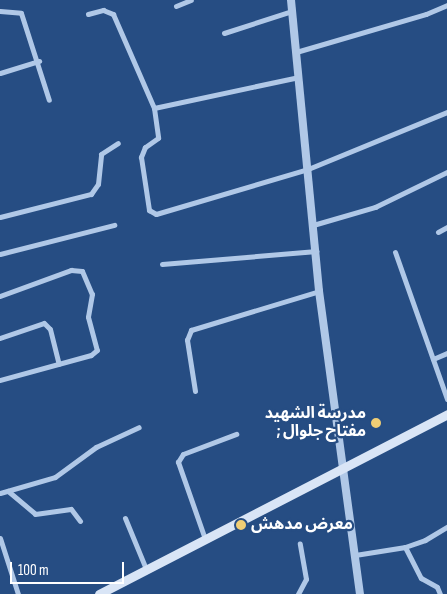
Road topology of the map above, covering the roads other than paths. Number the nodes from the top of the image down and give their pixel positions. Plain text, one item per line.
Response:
1 (192, 0) edge
2 (291, 0) edge
3 (447, 4) edge
4 (176, 6) dead end
5 (0, 11) edge
6 (292, 11) junction
7 (88, 14) dead end
8 (224, 33) dead end
9 (296, 52) junction
10 (38, 61) junction
11 (0, 73) edge
12 (298, 77) junction
13 (49, 100) dead end
14 (154, 108) junction
15 (447, 112) edge
16 (118, 143) dead end
17 (308, 169) junction
18 (447, 172) edge
19 (0, 217) edge
20 (114, 225) dead end
21 (312, 225) junction
22 (447, 227) edge
23 (438, 232) dead end
24 (316, 251) junction
25 (395, 252) dead end
26 (0, 254) edge
27 (162, 264) dead end
28 (319, 291) junction
29 (0, 296) edge
30 (0, 338) edge
31 (447, 353) edge
32 (433, 358) junction
33 (59, 364) junction
34 (0, 380) edge
35 (195, 391) dead end
36 (447, 399) edge
37 (447, 414) edge
38 (139, 427) dead end
39 (236, 434) dead end
40 (342, 468) junction
41 (8, 491) junction
42 (0, 493) edge
43 (124, 518) dead end
44 (80, 521) dead end
45 (447, 527) edge
46 (0, 538) edge
47 (205, 539) junction
48 (300, 544) dead end
49 (405, 547) junction
50 (355, 555) junction
51 (146, 569) junction
52 (18, 594) edge
53 (99, 594) edge
54 (298, 594) edge
55 (360, 594) edge
56 (440, 594) edge

1 - 4 street
2 - 6 street
3 - 9 street
5 - 10 street
6 - 8 street
6 - 9 street
7 - 14 street
9 - 12 street
10 - 11 street
10 - 13 street
12 - 14 street
12 - 17 street
14 - 17 street
15 - 17 street
16 - 19 street
17 - 21 street
18 - 21 street
20 - 26 street
21 - 24 street
22 - 23 street
24 - 27 street
24 - 28 street
25 - 32 street
28 - 35 street
28 - 40 street
29 - 33 street
30 - 33 street
31 - 32 street
32 - 36 street
33 - 34 street
37 - 40 main road
38 - 41 street
39 - 47 street
40 - 47 main road
40 - 50 street
41 - 42 street
41 - 44 street
43 - 51 street
45 - 49 street
46 - 52 street
47 - 51 main road
48 - 54 street
49 - 50 street
49 - 56 street
50 - 55 street
51 - 53 main road

